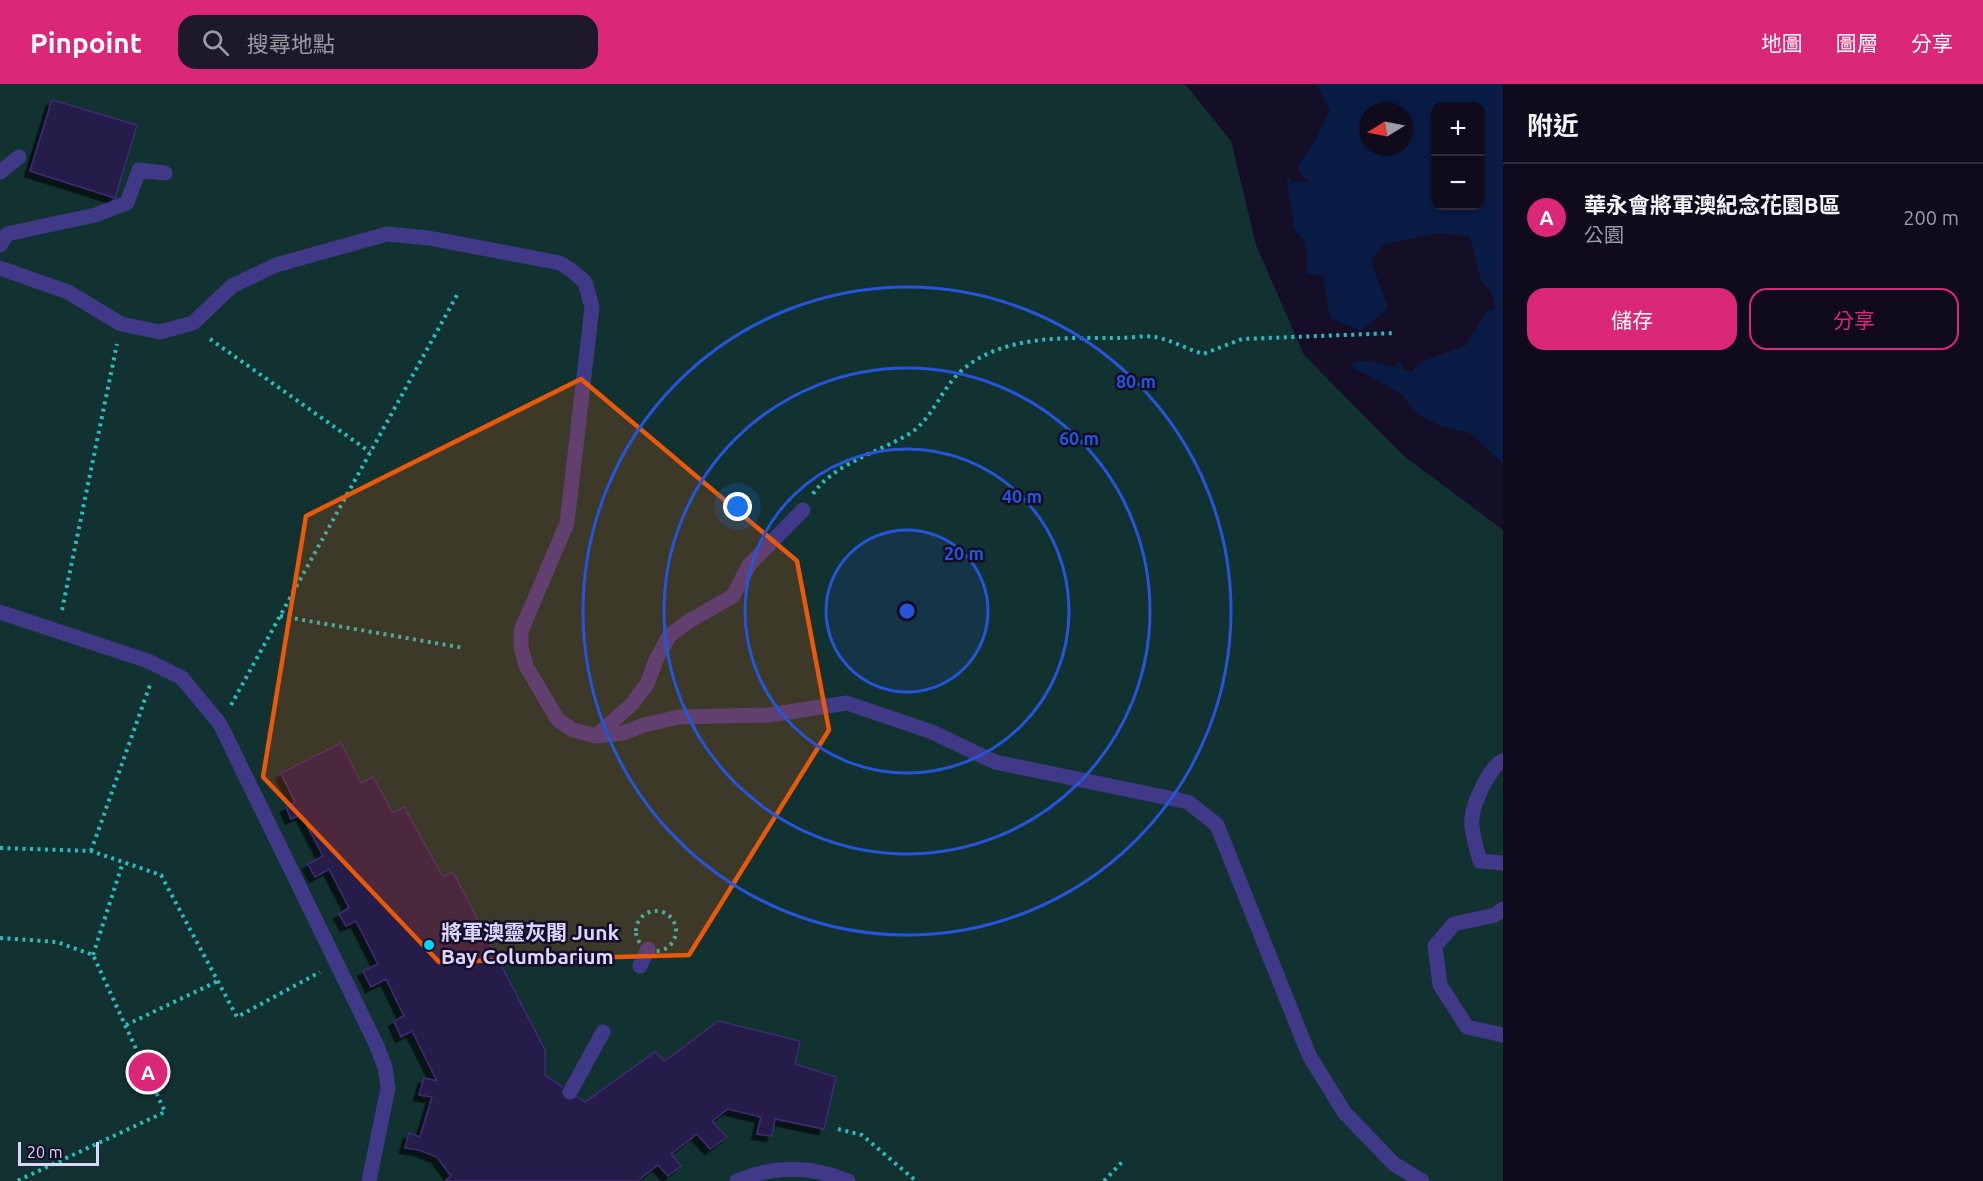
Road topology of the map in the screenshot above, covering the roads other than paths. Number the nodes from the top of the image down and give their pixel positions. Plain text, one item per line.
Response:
1 (19, 157) dead end
2 (0, 172) edge
3 (165, 173) dead end
4 (0, 245) edge
5 (0, 268) edge
6 (803, 510) dead end
7 (0, 612) edge
8 (596, 736) junction
9 (1503, 761) edge
10 (1503, 862) edge
11 (1503, 909) edge
12 (648, 949) dead end
13 (640, 966) dead end
14 (603, 1032) dead end
15 (1503, 1035) edge
16 (570, 1092) dead end
17 (369, 1181) edge
18 (737, 1181) edge
19 (848, 1181) edge
20 (1422, 1181) edge

1 - 2 street
3 - 4 street
5 - 8 street
6 - 8 street
7 - 17 street
8 - 20 street
9 - 10 street
11 - 15 street
12 - 13 street
14 - 16 street
18 - 19 street

